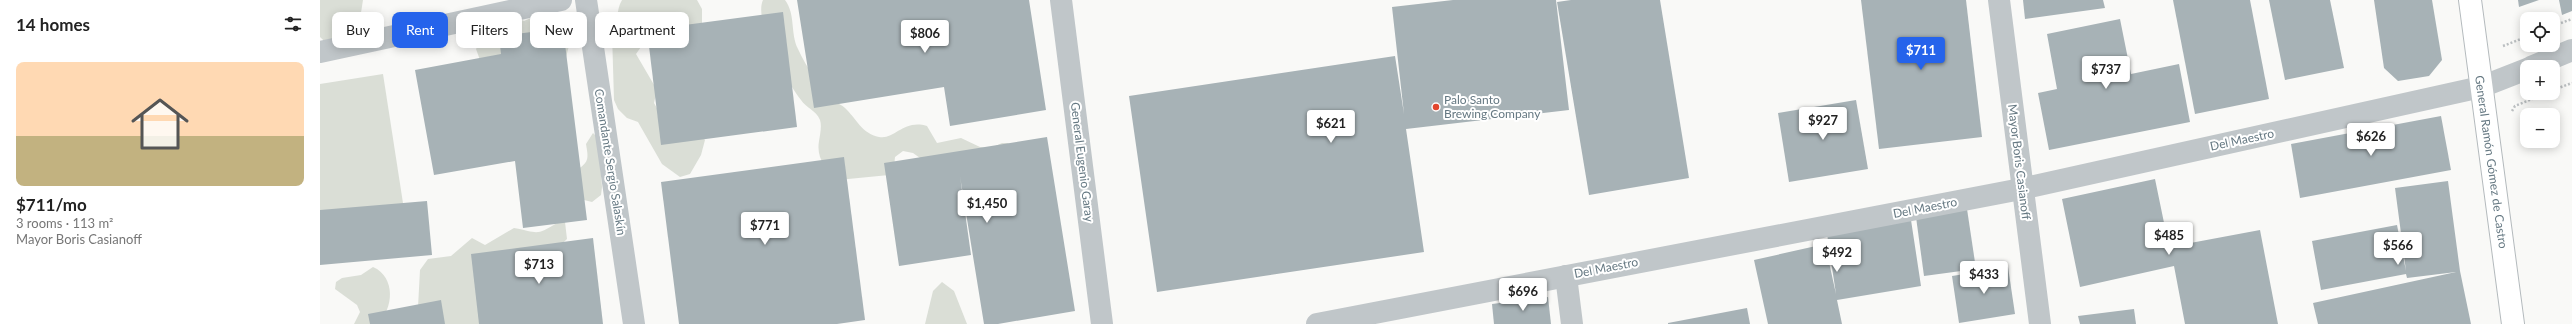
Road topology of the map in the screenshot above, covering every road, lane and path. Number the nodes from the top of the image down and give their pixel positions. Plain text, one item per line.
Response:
1 (561, 0) edge
2 (586, 0) edge
3 (1061, 0) edge
4 (1999, 0) edge
5 (2470, 0) edge
6 (2520, 40) edge
7 (2496, 43) dead end
8 (2572, 50) edge
9 (320, 52) edge
10 (2548, 60) edge
11 (2520, 72) edge
12 (2572, 83) edge
13 (2481, 87) junction
14 (2560, 87) edge
15 (2530, 100) edge
16 (2510, 115) dead end
17 (2021, 189) junction
18 (1566, 276) junction
19 (634, 324) edge
20 (1102, 324) edge
21 (1317, 324) edge
22 (1572, 324) edge
23 (2040, 324) edge
24 (2513, 324) edge

1 - 9 street
2 - 19 street, Comandante Sergio Salaskín
3 - 20 street, General Eugenio Garay
4 - 17 street, Mayor Boris Casianoff
5 - 13 main road, General Ramón Gómez de Castro
6 - 7 path
8 - 10 street
11 - 13 street, Del Maestro
12 - 14 path
13 - 17 street, Del Maestro
13 - 24 main road, General Ramón Gómez de Castro
15 - 16 path
17 - 18 street, Del Maestro
17 - 23 street, Mayor Boris Casianoff
18 - 21 street, Del Maestro
18 - 22 street

